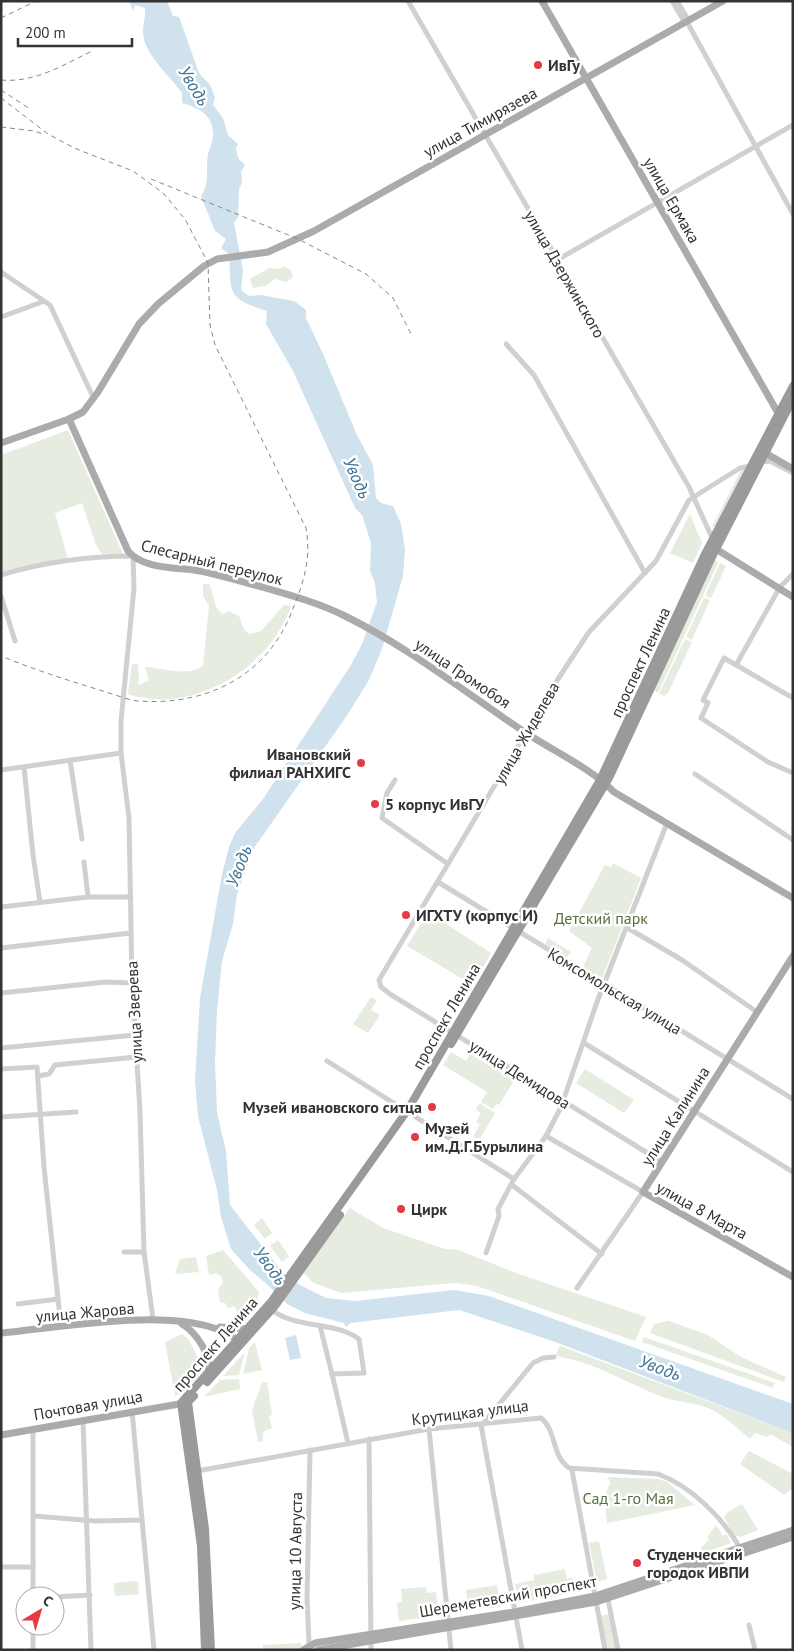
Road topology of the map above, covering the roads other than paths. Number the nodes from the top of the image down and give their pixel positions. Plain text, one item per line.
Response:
1 (408, 1) edge
2 (542, 1) edge
3 (672, 1) edge
4 (677, 1) edge
5 (723, 1) edge
6 (687, 22) junction
7 (586, 78) junction
8 (793, 125) edge
9 (485, 135) junction
10 (754, 147) junction
11 (657, 202) junction
12 (793, 214) edge
13 (557, 260) junction
14 (1, 272) edge
15 (42, 302) junction
16 (1, 317) edge
17 (506, 344) dead end
18 (793, 386) edge
19 (94, 399) junction
20 (793, 399) edge
21 (780, 416) junction
22 (69, 419) junction
23 (1, 443) edge
24 (763, 452) junction
25 (761, 462) junction
26 (751, 466) junction
27 (793, 469) edge
28 (793, 473) edge
29 (694, 495) junction
30 (712, 540) junction
31 (716, 549) junction
32 (133, 556) junction
33 (645, 573) junction
34 (793, 574) edge
35 (1, 575) edge
36 (780, 587) junction
37 (1, 596) edge
38 (298, 597) joint
39 (793, 597) edge
40 (15, 642) dead end
41 (736, 665) junction
42 (793, 698) edge
43 (527, 733) junction
44 (121, 753) junction
45 (70, 760) junction
46 (24, 767) junction
47 (1, 770) edge
48 (793, 773) edge
49 (695, 774) dead end
50 (395, 780) dead end
51 (603, 782) junction
52 (613, 794) junction
53 (597, 798) junction
54 (666, 825) junction
55 (82, 839) dead end
56 (793, 840) edge
57 (84, 862) dead end
58 (448, 864) junction
59 (438, 882) junction
60 (88, 897) junction
61 (131, 897) junction
62 (793, 898) edge
63 (40, 902) junction
64 (793, 902) edge
65 (1, 906) edge
66 (626, 927) junction
67 (516, 930) junction
68 (131, 932) junction
69 (1, 948) edge
70 (793, 956) edge
71 (132, 983) junction
72 (604, 985) junction
73 (380, 986) joint
74 (1, 993) edge
75 (757, 1012) junction
76 (454, 1033) junction
77 (135, 1035) junction
78 (584, 1043) junction
79 (1, 1048) edge
80 (136, 1057) junction
81 (727, 1058) junction
82 (327, 1061) dead end
83 (1, 1069) edge
84 (38, 1076) junction
85 (793, 1099) edge
86 (563, 1101) junction
87 (76, 1112) dead end
88 (409, 1112) junction
89 (693, 1112) junction
90 (41, 1114) junction
91 (1, 1117) edge
92 (546, 1136) junction
93 (662, 1162) junction
94 (793, 1172) edge
95 (513, 1182) junction
96 (642, 1192) junction
97 (124, 1252) dead end
98 (144, 1252) junction
99 (486, 1253) dead end
100 (602, 1254) junction
101 (793, 1278) edge
102 (578, 1288) dead end
103 (58, 1299) junction
104 (18, 1304) dead end
105 (272, 1306) junction
106 (153, 1319) junction
107 (172, 1321) junction
108 (206, 1326) junction
109 (320, 1326) junction
110 (61, 1327) junction
111 (247, 1329) junction
112 (1, 1333) edge
113 (240, 1342) junction
114 (554, 1357) dead end
115 (332, 1374) junction
116 (207, 1375) junction
117 (184, 1403) junction
118 (132, 1410) junction
119 (83, 1420) junction
120 (481, 1425) junction
121 (33, 1429) junction
122 (429, 1429) junction
123 (1, 1431) edge
124 (10, 1434) junction
125 (1, 1435) edge
126 (369, 1439) junction
127 (348, 1443) junction
128 (310, 1450) junction
129 (572, 1470) junction
130 (197, 1471) junction
131 (34, 1516) junction
132 (88, 1519) junction
133 (142, 1520) junction
134 (793, 1530) edge
135 (793, 1537) edge
136 (741, 1551) junction
137 (1, 1567) edge
138 (33, 1568) junction
139 (33, 1586) edge
140 (90, 1595) junction
141 (65, 1596) edge
142 (596, 1599) junction
143 (608, 1599) junction
144 (515, 1615) junction
145 (447, 1625) junction
146 (749, 1625) dead end
147 (33, 1636) edge
148 (371, 1637) junction
149 (306, 1647) edge
150 (33, 1650) edge
151 (91, 1650) edge
152 (154, 1650) edge
153 (206, 1650) edge
154 (211, 1650) edge
155 (318, 1650) edge
156 (371, 1650) edge
157 (451, 1650) edge
158 (522, 1650) edge
159 (604, 1650) edge
160 (618, 1650) edge
161 (754, 1650) edge

1 - 9 street, улица Дзержинского
2 - 7 main road, улица Ермака
3 - 6 street
4 - 6 street
5 - 6 main road, улица Тимирязева
6 - 7 main road, улица Тимирязева
6 - 10 street
7 - 9 main road, улица Тимирязева
7 - 11 main road, улица Ермака
8 - 10 street
9 - 13 street, улица Дзержинского
9 - 19 main road, улица Тимирязева
10 - 11 street
10 - 12 street
11 - 13 street
11 - 21 main road, улица Ермака
13 - 29 street, улица Дзержинского
14 - 15 street
15 - 16 street
15 - 19 street
17 - 33 street
18 - 21 highway, проспект Ленина
19 - 22 main road
20 - 21 highway, проспект Ленина
21 - 24 highway, проспект Ленина
22 - 23 main road
22 - 32 main road
24 - 25 highway, проспект Ленина
24 - 26 highway, проспект Ленина
24 - 27 main road
25 - 28 street
25 - 31 highway, проспект Ленина
26 - 29 street
26 - 30 highway, проспект Ленина
29 - 30 street, улица Дзержинского
29 - 33 street, улица Жиделева
30 - 31 street, улица Дзержинского
30 - 51 highway, проспект Ленина
31 - 36 main road
31 - 51 highway, проспект Ленина
32 - 35 street, Слесарный переулок
32 - 38 main road, Слесарный переулок
32 - 44 street, улица Зверева
33 - 43 street, улица Жиделева
34 - 36 street
36 - 39 main road
36 - 41 street
37 - 40 street
38 - 43 main road, улица Громобоя
41 - 42 street
41 - 48 street
43 - 51 main road, улица Громобоя
43 - 58 street, улица Жиделева
44 - 45 street
44 - 61 street, улица Зверева
45 - 46 street
45 - 55 street
46 - 47 street
46 - 63 street
49 - 56 street
50 - 58 street
51 - 52 main road, улица Громобоя
51 - 53 highway, проспект Ленина
51 - 54 main road, улица Громобоя
51 - 67 highway, проспект Ленина
52 - 53 main road
52 - 54 main road, улица Громобоя
53 - 67 highway, проспект Ленина
54 - 62 main road, улица Громобоя
54 - 64 main road, улица Громобоя
54 - 66 street
57 - 60 street
58 - 59 street, улица Жиделева
59 - 67 street, Комсомольская улица
59 - 73 street, улица Жиделева
60 - 61 street
60 - 63 street
61 - 68 street, улица Зверева
63 - 65 street
66 - 72 street
66 - 75 street
67 - 72 street, Комсомольская улица
67 - 76 highway, проспект Ленина
68 - 69 street
68 - 71 street, улица Зверева
70 - 75 main road, улица Калинина
71 - 74 street
71 - 77 street, улица Зверева
72 - 78 street
72 - 81 street, Комсомольская улица
73 - 76 street, улица Демидова
75 - 81 main road, улица Калинина
76 - 86 street, улица Демидова
76 - 88 highway, проспект Ленина
77 - 79 street
77 - 80 street, улица Зверева
78 - 86 street
78 - 89 street
80 - 84 street
80 - 98 street, улица Зверева
81 - 85 street, Комсомольская улица
81 - 89 main road, улица Калинина
82 - 88 street
83 - 84 street
84 - 90 street
86 - 92 street
86 - 93 street, улица Демидова
87 - 90 street
88 - 95 street
88 - 105 highway, проспект Ленина
89 - 93 main road, улица Калинина
89 - 94 street
90 - 91 street
90 - 103 street
92 - 95 street
92 - 96 street, улица 8 Марта
93 - 96 main road, улица Калинина
95 - 99 street
95 - 100 street
96 - 100 street, улица Калинина
96 - 101 main road, улица 8 Марта
97 - 98 street
98 - 106 street, улица Зверева
100 - 102 street, улица Калинина
103 - 104 street
103 - 110 street
105 - 109 street
105 - 111 highway, проспект Ленина
105 - 113 highway, проспект Ленина
106 - 107 main road, улица Жарова
106 - 110 main road, улица Жарова
107 - 108 main road, улица Жарова
107 - 116 main road
108 - 111 main road
108 - 113 main road
109 - 115 street
109 - 115 street
110 - 112 main road, улица Жарова
111 - 113 highway, проспект Ленина
113 - 116 highway, проспект Ленина
113 - 117 highway, проспект Ленина
114 - 120 street
115 - 127 street
116 - 117 highway, проспект Ленина
117 - 118 main road, Почтовая улица
117 - 130 highway, проспект Ленина
117 - 153 highway, проспект Ленина
118 - 119 main road, Почтовая улица
118 - 133 street
119 - 121 main road, Почтовая улица
119 - 132 street
120 - 122 street, Крутицкая улица
120 - 129 street, Крутицкая улица
120 - 144 street
121 - 124 main road, Почтовая улица
121 - 131 street
122 - 126 street, Крутицкая улица
122 - 145 street
123 - 124 main road
124 - 125 main road, Почтовая улица
126 - 127 street, Крутицкая улица
126 - 148 street
127 - 128 street, Крутицкая улица
128 - 130 street, Крутицкая улица
128 - 149 street, улица 10 Августа
129 - 136 street
129 - 142 street
130 - 154 highway, проспект Ленина
131 - 132 street
131 - 138 street
132 - 133 street
132 - 140 street
133 - 152 street
134 - 136 main road, Шереметевский проспект
135 - 136 main road, Шереметевский проспект
136 - 142 main road, Шереметевский проспект
136 - 143 main road, Шереметевский проспект
137 - 138 street
138 - 139 street
140 - 141 street
140 - 151 street
142 - 143 main road, Шереметевский проспект
142 - 144 main road, Шереметевский проспект
142 - 159 street
143 - 160 street
144 - 145 main road, Шереметевский проспект
144 - 158 street
145 - 148 main road, Шереметевский проспект
145 - 157 street
146 - 161 street
147 - 150 street
148 - 149 main road, Шереметевский проспект
148 - 155 main road, Шереметевский проспект
148 - 156 street

